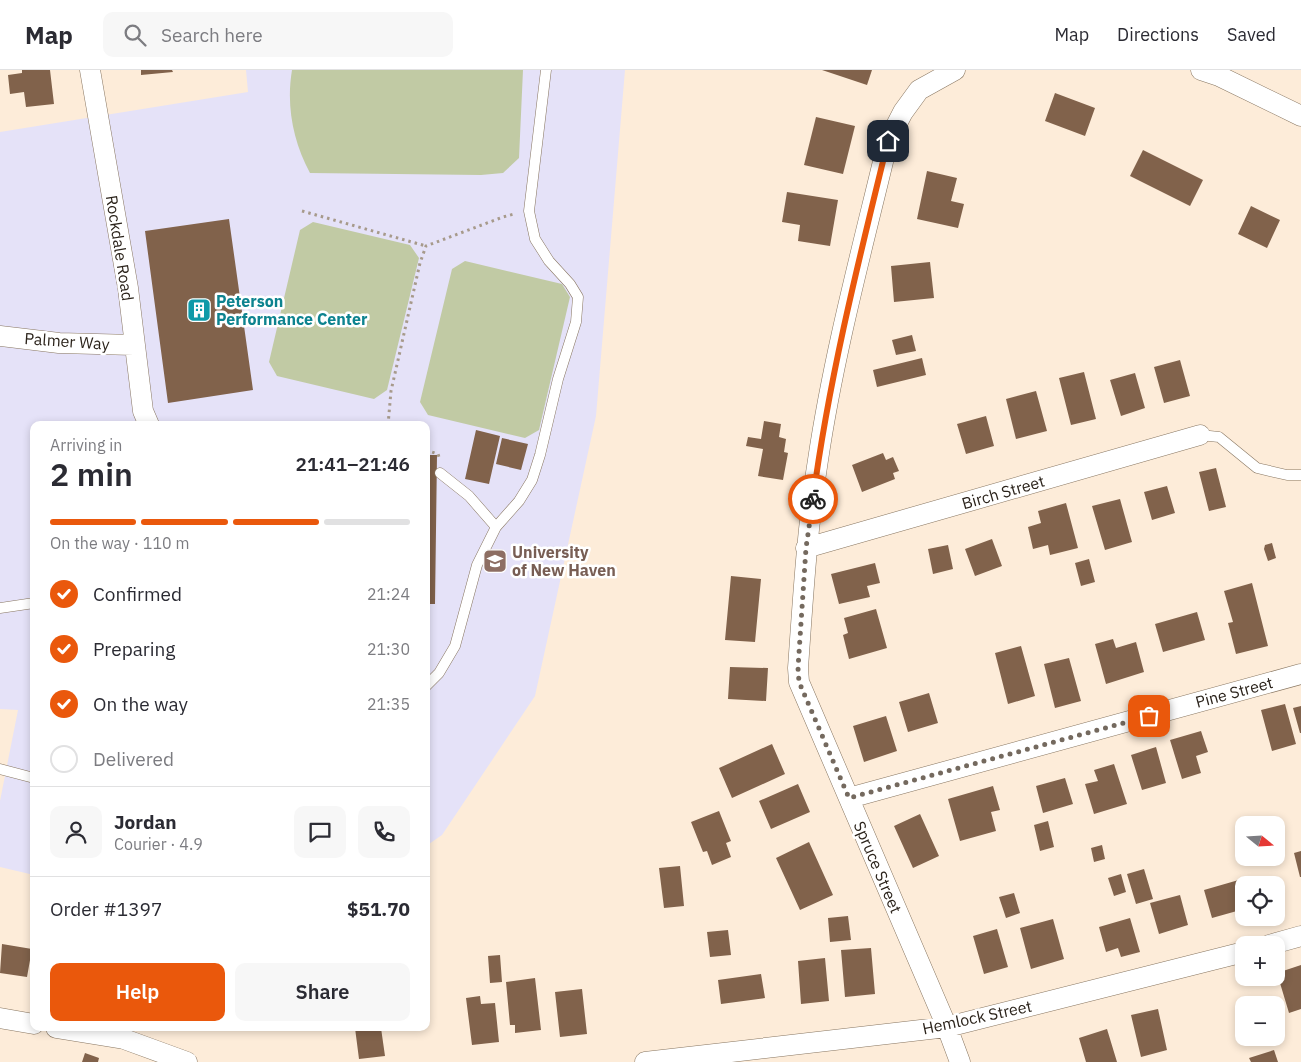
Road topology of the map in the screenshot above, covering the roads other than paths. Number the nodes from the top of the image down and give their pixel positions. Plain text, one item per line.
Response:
1 (90, 70) edge
2 (546, 70) edge
3 (955, 70) edge
4 (1201, 70) edge
5 (1301, 116) edge
6 (0, 336) edge
7 (134, 345) junction
8 (147, 421) edge
9 (1200, 435) joint
10 (440, 473) dead end
11 (1301, 475) edge
12 (496, 527) junction
13 (806, 548) junction
14 (30, 604) edge
15 (0, 608) edge
16 (1301, 674) edge
17 (430, 682) edge
18 (0, 769) edge
19 (30, 777) edge
20 (849, 798) junction
21 (1301, 936) edge
22 (1285, 940) edge
23 (1235, 954) edge
24 (0, 1018) edge
25 (30, 1023) edge
26 (947, 1027) junction
27 (75, 1031) edge
28 (187, 1062) edge
29 (645, 1062) edge
30 (960, 1062) edge

1 - 7 street, Rockdale Road
2 - 12 lane
3 - 13 street, Spruce Street
4 - 5 street
6 - 7 street, Palmer Way
7 - 8 street, Rockdale Road
9 - 11 lane
9 - 13 street, Birch Street
10 - 12 lane
12 - 17 lane
13 - 20 street, Spruce Street
14 - 15 lane
16 - 20 street, Pine Street
18 - 19 lane
20 - 26 street, Spruce Street
21 - 22 street
23 - 26 street, Hemlock Street
24 - 25 street
26 - 29 street, Hemlock Street
26 - 30 street, Spruce Street
27 - 28 street

